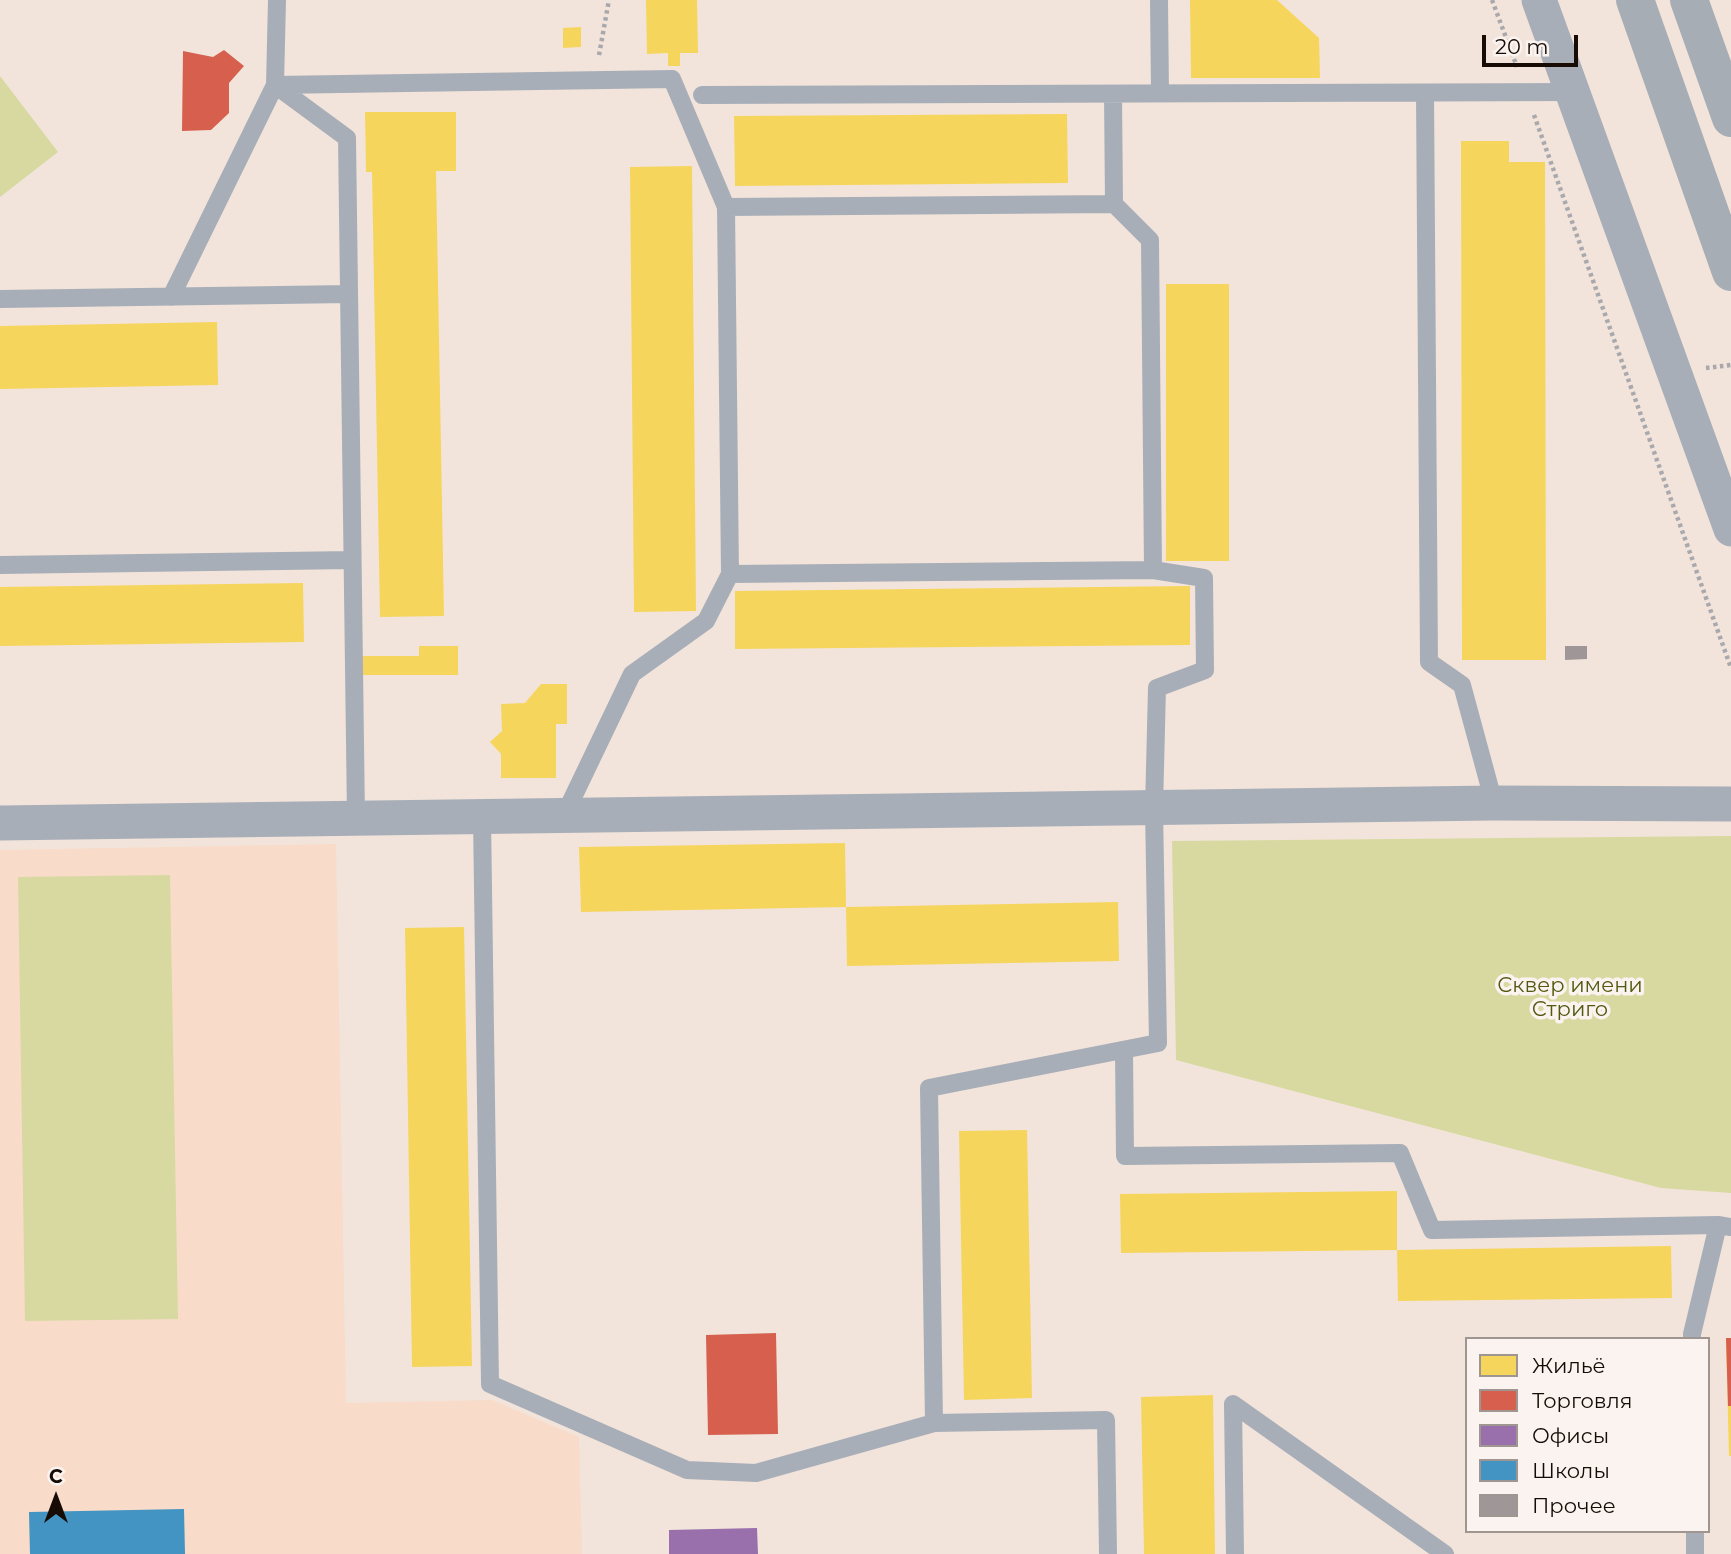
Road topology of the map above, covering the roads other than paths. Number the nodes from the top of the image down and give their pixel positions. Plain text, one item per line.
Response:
1 (277, 0) edge
2 (1159, 0) edge
3 (1539, 0) edge
4 (1635, 0) edge
5 (1689, 0) edge
6 (275, 85) junction
7 (1574, 92) junction
8 (1160, 93) junction
9 (1425, 93) junction
10 (1113, 94) junction
11 (702, 95) dead end
12 (1731, 118) edge
13 (1114, 204) junction
14 (726, 207) junction
15 (1731, 272) edge
16 (349, 294) junction
17 (171, 297) junction
18 (0, 299) edge
19 (1731, 529) edge
20 (352, 560) junction
21 (0, 565) edge
22 (1153, 570) junction
23 (730, 574) junction
24 (1494, 803) junction
25 (1731, 804) edge
26 (1154, 808) junction
27 (564, 816) junction
28 (482, 817) junction
29 (356, 818) junction
30 (0, 823) edge
31 (1124, 1050) junction
32 (1725, 1226) edge
33 (1693, 1337) edge
34 (934, 1423) junction
35 (1695, 1533) edge
36 (1108, 1554) edge
37 (1235, 1554) edge
38 (1445, 1554) edge
39 (1695, 1554) edge

1 - 6 lane
2 - 8 lane
3 - 7 street
4 - 15 main road
5 - 12 main road
6 - 14 lane
6 - 16 lane
6 - 17 lane
7 - 9 lane
7 - 19 street
8 - 9 lane
8 - 10 lane
9 - 24 lane
10 - 11 lane
10 - 13 lane
13 - 14 lane
13 - 22 lane
14 - 23 lane
16 - 17 lane
16 - 20 lane
17 - 18 lane
20 - 21 lane
20 - 29 lane
22 - 23 lane
22 - 26 lane
23 - 27 lane
24 - 25 street
24 - 26 street
26 - 27 street
26 - 31 lane
27 - 28 street
28 - 29 street
28 - 34 lane
29 - 30 street
31 - 32 lane
31 - 34 lane
32 - 33 lane
34 - 36 lane
35 - 39 lane
37 - 38 lane

